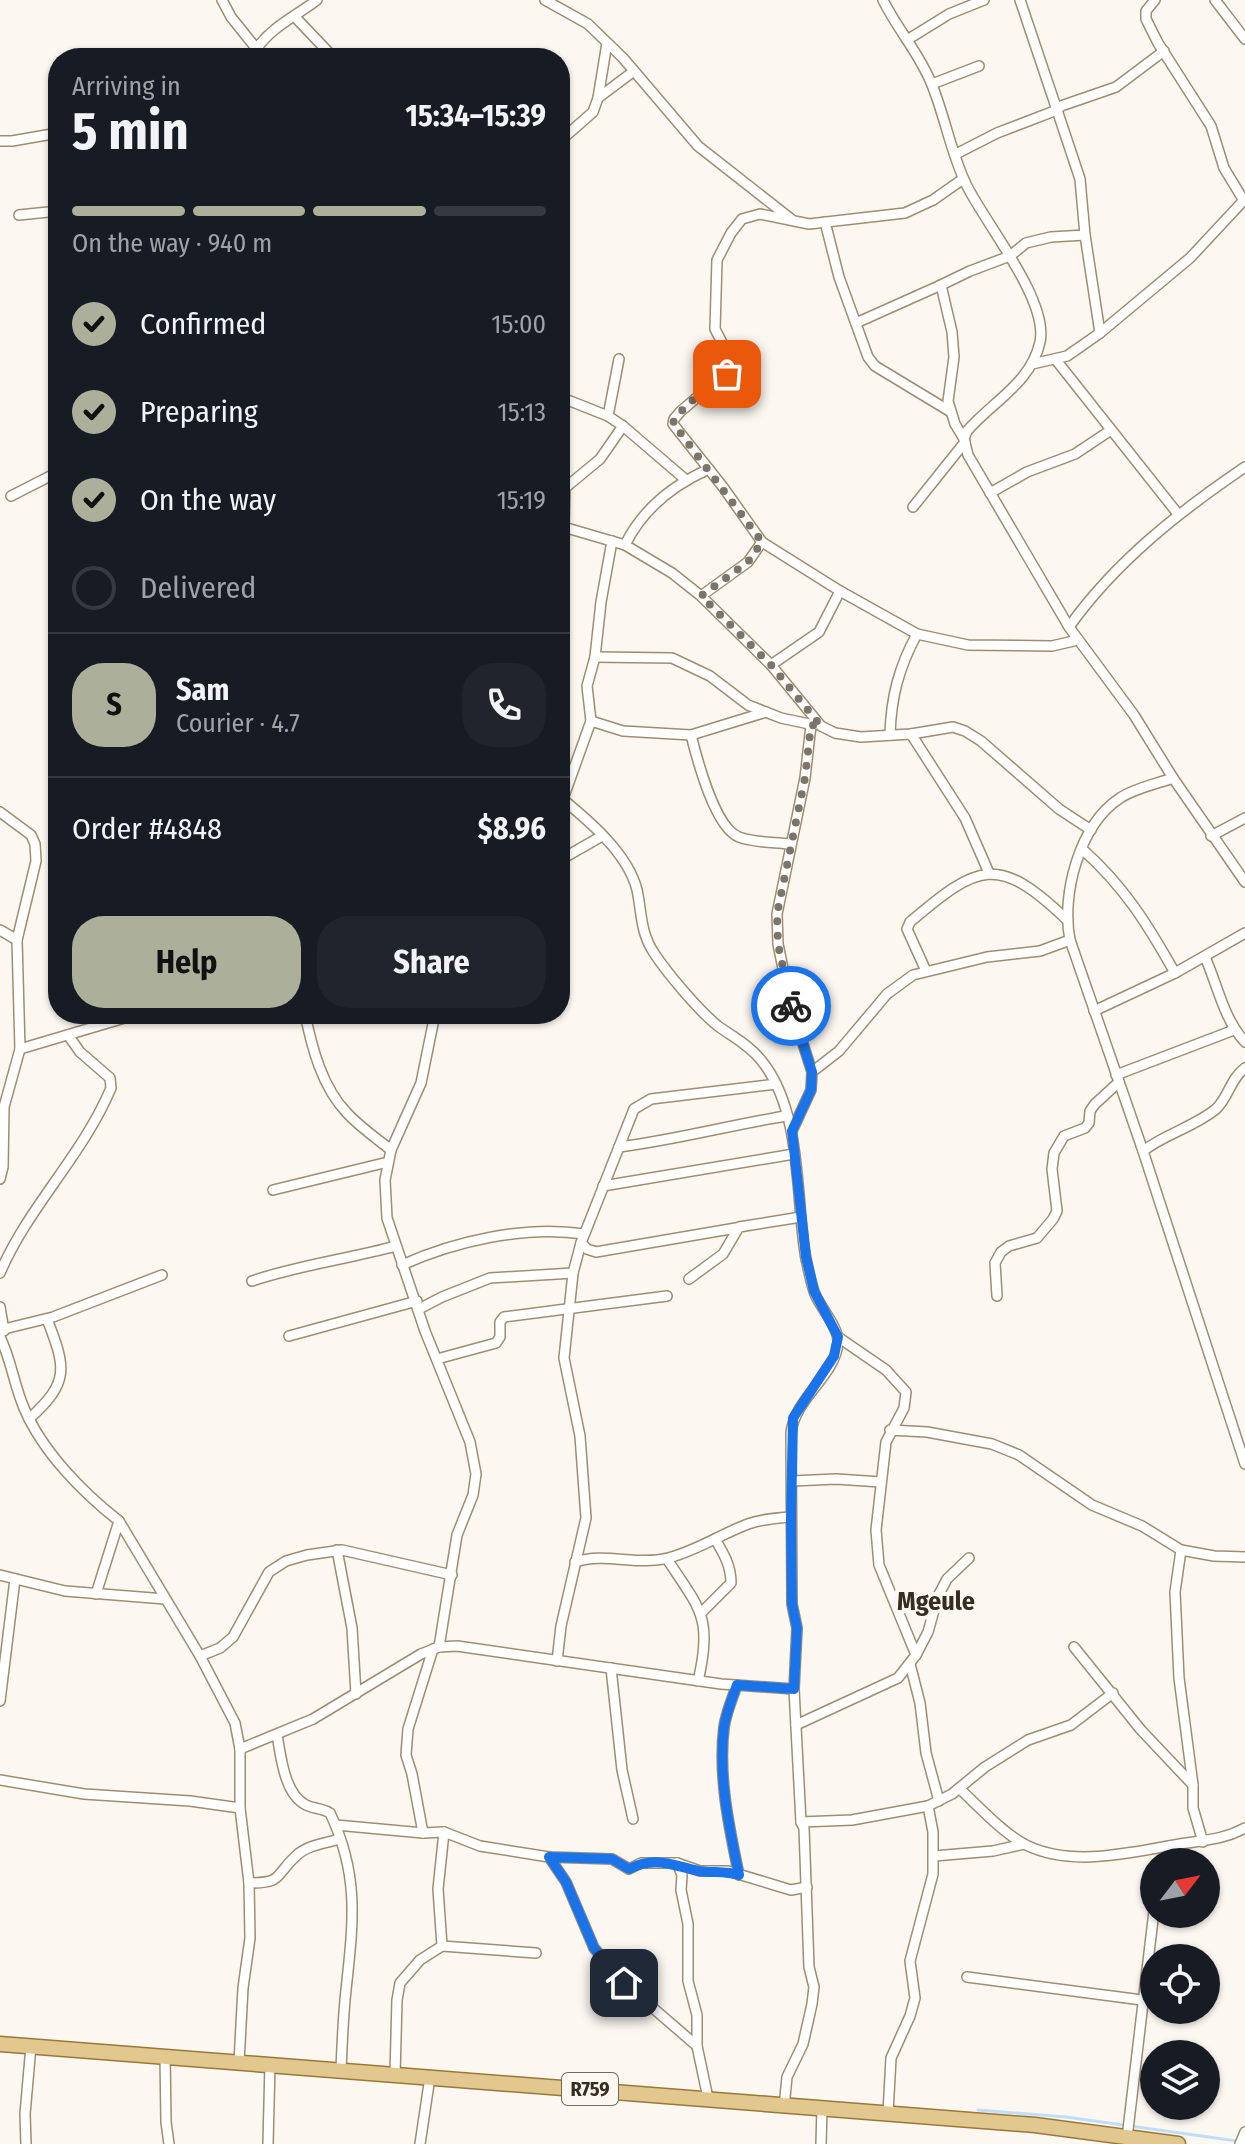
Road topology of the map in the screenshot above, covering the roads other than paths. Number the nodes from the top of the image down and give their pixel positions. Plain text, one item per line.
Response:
1 (222, 0) edge
2 (317, 0) edge
3 (545, 0) edge
4 (883, 0) edge
5 (984, 0) edge
6 (1020, 0) edge
7 (1155, 0) edge
8 (1215, 0) edge
9 (295, 17) junction
10 (1245, 39) edge
11 (907, 40) junction
12 (607, 43) junction
13 (257, 48) joint
14 (324, 48) edge
15 (1164, 51) junction
16 (979, 66) dead end
17 (634, 71) junction
18 (932, 84) junction
19 (598, 98) junction
20 (1057, 110) junction
21 (570, 132) edge
22 (48, 135) edge
23 (0, 141) edge
24 (956, 154) junction
25 (963, 179) junction
26 (1244, 200) edge
27 (48, 212) edge
28 (19, 215) dead end
29 (794, 221) junction
30 (825, 222) junction
31 (1085, 235) junction
32 (1010, 256) junction
33 (941, 285) junction
34 (856, 323) junction
35 (1100, 333) junction
36 (619, 359) dead end
37 (1056, 360) junction
38 (1032, 364) junction
39 (570, 401) edge
40 (951, 412) junction
41 (608, 416) junction
42 (623, 426) junction
43 (1111, 430) junction
44 (964, 441) junction
45 (1244, 468) edge
46 (709, 469) junction
47 (48, 477) edge
48 (686, 480) junction
49 (570, 484) edge
50 (990, 493) junction
51 (11, 496) dead end
52 (913, 507) dead end
53 (1178, 514) junction
54 (570, 529) edge
55 (612, 541) junction
56 (762, 542) junction
57 (625, 545) junction
58 (840, 591) junction
59 (701, 596) junction
60 (1069, 627) junction
61 (917, 634) junction
62 (1078, 640) junction
63 (595, 657) junction
64 (771, 665) junction
65 (766, 712) junction
66 (591, 721) junction
67 (816, 726) junction
68 (911, 734) junction
69 (691, 735) junction
70 (890, 735) junction
71 (570, 775) edge
72 (1173, 778) junction
73 (570, 806) edge
74 (0, 812) edge
75 (1245, 818) edge
76 (1091, 830) junction
77 (602, 836) junction
78 (1211, 836) junction
79 (790, 844) junction
80 (1082, 849) junction
81 (570, 854) edge
82 (989, 873) junction
83 (1245, 882) edge
84 (1066, 919) junction
85 (0, 930) edge
86 (1245, 933) edge
87 (17, 940) junction
88 (1070, 940) junction
89 (1205, 957) junction
90 (926, 971) junction
91 (1175, 973) junction
92 (1094, 1011) junction
93 (105, 1024) edge
94 (308, 1024) edge
95 (433, 1024) edge
96 (1234, 1030) junction
97 (68, 1035) junction
98 (1245, 1042) edge
99 (20, 1049) junction
100 (1245, 1068) edge
101 (812, 1072) junction
102 (1118, 1078) junction
103 (776, 1084) junction
104 (786, 1116) junction
105 (792, 1131) junction
106 (619, 1147) junction
107 (391, 1150) junction
108 (1143, 1151) junction
109 (794, 1154) junction
110 (388, 1162) junction
111 (0, 1179) edge
112 (603, 1186) junction
113 (273, 1190) dead end
114 (801, 1217) junction
115 (736, 1228) junction
116 (582, 1239) junction
117 (396, 1246) junction
118 (402, 1265) junction
119 (0, 1273) edge
120 (573, 1273) junction
121 (162, 1275) dead end
122 (689, 1279) dead end
123 (252, 1281) dead end
124 (667, 1296) dead end
125 (997, 1296) dead end
126 (418, 1305) junction
127 (0, 1307) edge
128 (568, 1311) junction
129 (47, 1319) junction
130 (2, 1336) edge
131 (289, 1336) dead end
132 (838, 1337) junction
133 (437, 1359) junction
134 (29, 1419) junction
135 (890, 1430) junction
136 (1245, 1464) edge
137 (792, 1481) junction
138 (881, 1482) junction
139 (791, 1517) junction
140 (119, 1521) junction
141 (715, 1539) junction
142 (337, 1550) junction
143 (1181, 1550) junction
144 (1245, 1557) edge
145 (969, 1558) dead end
146 (667, 1559) junction
147 (575, 1562) junction
148 (0, 1575) edge
149 (452, 1575) junction
150 (15, 1579) junction
151 (96, 1594) junction
152 (165, 1599) junction
153 (701, 1613) junction
154 (1074, 1647) dead end
155 (436, 1648) junction
156 (200, 1656) junction
157 (913, 1660) junction
158 (557, 1661) junction
159 (611, 1668) junction
160 (698, 1681) junction
161 (737, 1685) junction
162 (794, 1689) junction
163 (1113, 1693) junction
164 (356, 1694) junction
165 (0, 1701) edge
166 (796, 1725) junction
167 (277, 1735) junction
168 (240, 1749) junction
169 (0, 1780) edge
170 (1193, 1785) junction
171 (960, 1789) junction
172 (939, 1801) junction
173 (928, 1806) junction
174 (240, 1808) junction
175 (633, 1819) dead end
176 (801, 1822) junction
177 (336, 1825) junction
178 (1245, 1828) edge
179 (444, 1832) junction
180 (423, 1833) junction
181 (1245, 1836) edge
182 (1228, 1837) junction
183 (340, 1839) junction
184 (1203, 1842) junction
185 (1024, 1844) junction
186 (1162, 1848) edge
187 (1140, 1851) edge
188 (934, 1856) junction
189 (549, 1857) junction
190 (677, 1863) junction
191 (739, 1875) junction
192 (249, 1883) junction
193 (807, 1887) junction
194 (442, 1946) junction
195 (536, 1953) dead end
196 (967, 1977) dead end
197 (1140, 2000) edge
198 (1140, 2018) edge
199 (0, 2044) edge
200 (31, 2046) junction
201 (697, 2046) junction
202 (165, 2055) junction
203 (239, 2062) junction
204 (270, 2064) junction
205 (341, 2071) junction
206 (395, 2075) junction
207 (430, 2077) junction
208 (708, 2098) junction
209 (784, 2107) junction
210 (822, 2108) junction
211 (888, 2113) junction
212 (1245, 2132) edge
213 (1127, 2138) junction
214 (26, 2144) edge
215 (169, 2144) edge
216 (268, 2144) edge
217 (420, 2144) edge
218 (821, 2144) edge
219 (1178, 2144) edge
220 (1240, 2144) edge

1 - 13 street
2 - 9 street
3 - 12 street
4 - 11 street
5 - 11 street
6 - 20 street
7 - 15 street
8 - 10 street
9 - 13 street
9 - 14 street
11 - 18 street
12 - 17 street
12 - 19 street
15 - 20 street
15 - 26 street
16 - 18 street
17 - 19 street
17 - 29 street
18 - 24 street
19 - 21 street
20 - 24 street
20 - 31 street
22 - 23 street
24 - 25 street
25 - 30 street
25 - 32 street
26 - 35 street
27 - 28 street
29 - 30 street
29 - 46 street
30 - 34 street
31 - 32 street
31 - 35 street
32 - 33 street
32 - 38 street
33 - 34 street
33 - 40 street
34 - 40 street
35 - 37 street
36 - 41 street
37 - 38 street
37 - 43 street
38 - 44 street
39 - 41 street
40 - 44 street
41 - 42 street
42 - 48 street
42 - 49 street
43 - 50 street
43 - 53 street
44 - 50 street
44 - 52 street
45 - 53 street
46 - 48 street
46 - 56 street
47 - 51 street
48 - 57 street
50 - 60 street
53 - 60 street
54 - 55 street
55 - 57 street
55 - 63 street
56 - 58 street
56 - 59 street
57 - 59 street
58 - 61 street
58 - 64 street
59 - 64 street
60 - 62 street
61 - 62 street
61 - 70 street
62 - 72 street
63 - 65 street
63 - 66 street
64 - 67 street
65 - 67 street
65 - 69 street
66 - 69 street
66 - 71 street
67 - 70 street
67 - 79 street
68 - 70 street
68 - 76 street
68 - 82 street
69 - 79 street
72 - 76 street
72 - 78 street
73 - 77 street
74 - 87 street
75 - 78 street
76 - 80 street
77 - 81 street
77 - 103 street
78 - 83 street
79 - 101 street
80 - 84 street
80 - 91 street
82 - 84 street
82 - 90 street
84 - 88 street
85 - 87 street
86 - 89 street
87 - 99 street
88 - 90 street
88 - 92 street
89 - 91 street
89 - 96 street
90 - 101 street
91 - 92 street
92 - 102 street
93 - 97 street
94 - 107 street
95 - 107 street
96 - 98 street
96 - 102 street
97 - 99 street
97 - 119 street
99 - 111 street
100 - 108 street
101 - 105 street
102 - 108 street
102 - 125 street
103 - 104 street
103 - 106 street
104 - 105 street
104 - 106 street
105 - 109 street
106 - 112 street
107 - 110 street
108 - 136 street
109 - 112 street
109 - 114 street
110 - 113 street
110 - 117 street
112 - 116 street
114 - 115 street
114 - 132 street
115 - 116 street
115 - 122 street
116 - 118 street
116 - 120 street
117 - 118 street
117 - 123 street
118 - 126 street
120 - 126 street
120 - 128 street
121 - 129 street
124 - 128 street
126 - 131 street
126 - 133 street
127 - 130 street
128 - 133 street
128 - 147 street
129 - 130 street
129 - 134 street
130 - 134 street
132 - 135 street
132 - 137 street
133 - 149 street
134 - 140 street
135 - 138 street
135 - 143 street
137 - 138 street
137 - 139 street
138 - 157 street
139 - 141 street
139 - 162 street
140 - 151 street
140 - 152 street
141 - 146 street
141 - 153 street
142 - 149 street
142 - 156 street
142 - 164 street
143 - 144 street
143 - 170 street
145 - 157 street
146 - 147 street
146 - 153 street
147 - 158 street
148 - 150 street
149 - 155 street
150 - 151 street
150 - 165 street
151 - 152 street
152 - 156 street
153 - 160 street
154 - 163 street
155 - 158 street
155 - 164 street
155 - 180 street
156 - 168 street
157 - 166 street
157 - 172 street
158 - 159 street
159 - 160 street
159 - 175 street
160 - 161 street
161 - 162 street
161 - 191 street
162 - 166 street
163 - 170 street
163 - 171 street
164 - 167 street
166 - 176 street
167 - 168 street
167 - 177 street
168 - 174 street
169 - 174 street
170 - 184 street
171 - 172 street
171 - 185 street
172 - 173 street
173 - 176 street
173 - 188 street
174 - 192 street
176 - 193 street
177 - 180 street
177 - 183 street
178 - 182 street
179 - 180 street
179 - 189 street
179 - 194 street
181 - 182 street
182 - 184 street
183 - 192 street
183 - 205 street
184 - 186 street
185 - 187 street
185 - 188 street
188 - 211 street
189 - 190 street
189 - 201 street
190 - 191 street
190 - 201 street
191 - 193 street
192 - 203 street
193 - 209 street
194 - 195 street
194 - 206 street
196 - 197 street
198 - 213 street
199 - 200 main road, R759
200 - 202 main road, R759
200 - 214 street
201 - 208 street
202 - 203 main road, R759
202 - 215 street
203 - 204 main road, R759
204 - 205 main road, R759
204 - 216 street
205 - 206 main road, R759
206 - 207 main road, R759
207 - 208 main road, R759
207 - 217 street
208 - 209 main road, R759
209 - 210 main road, R759
210 - 211 main road, R759
210 - 218 street
211 - 213 main road, R759
212 - 220 street
213 - 219 main road, R759

